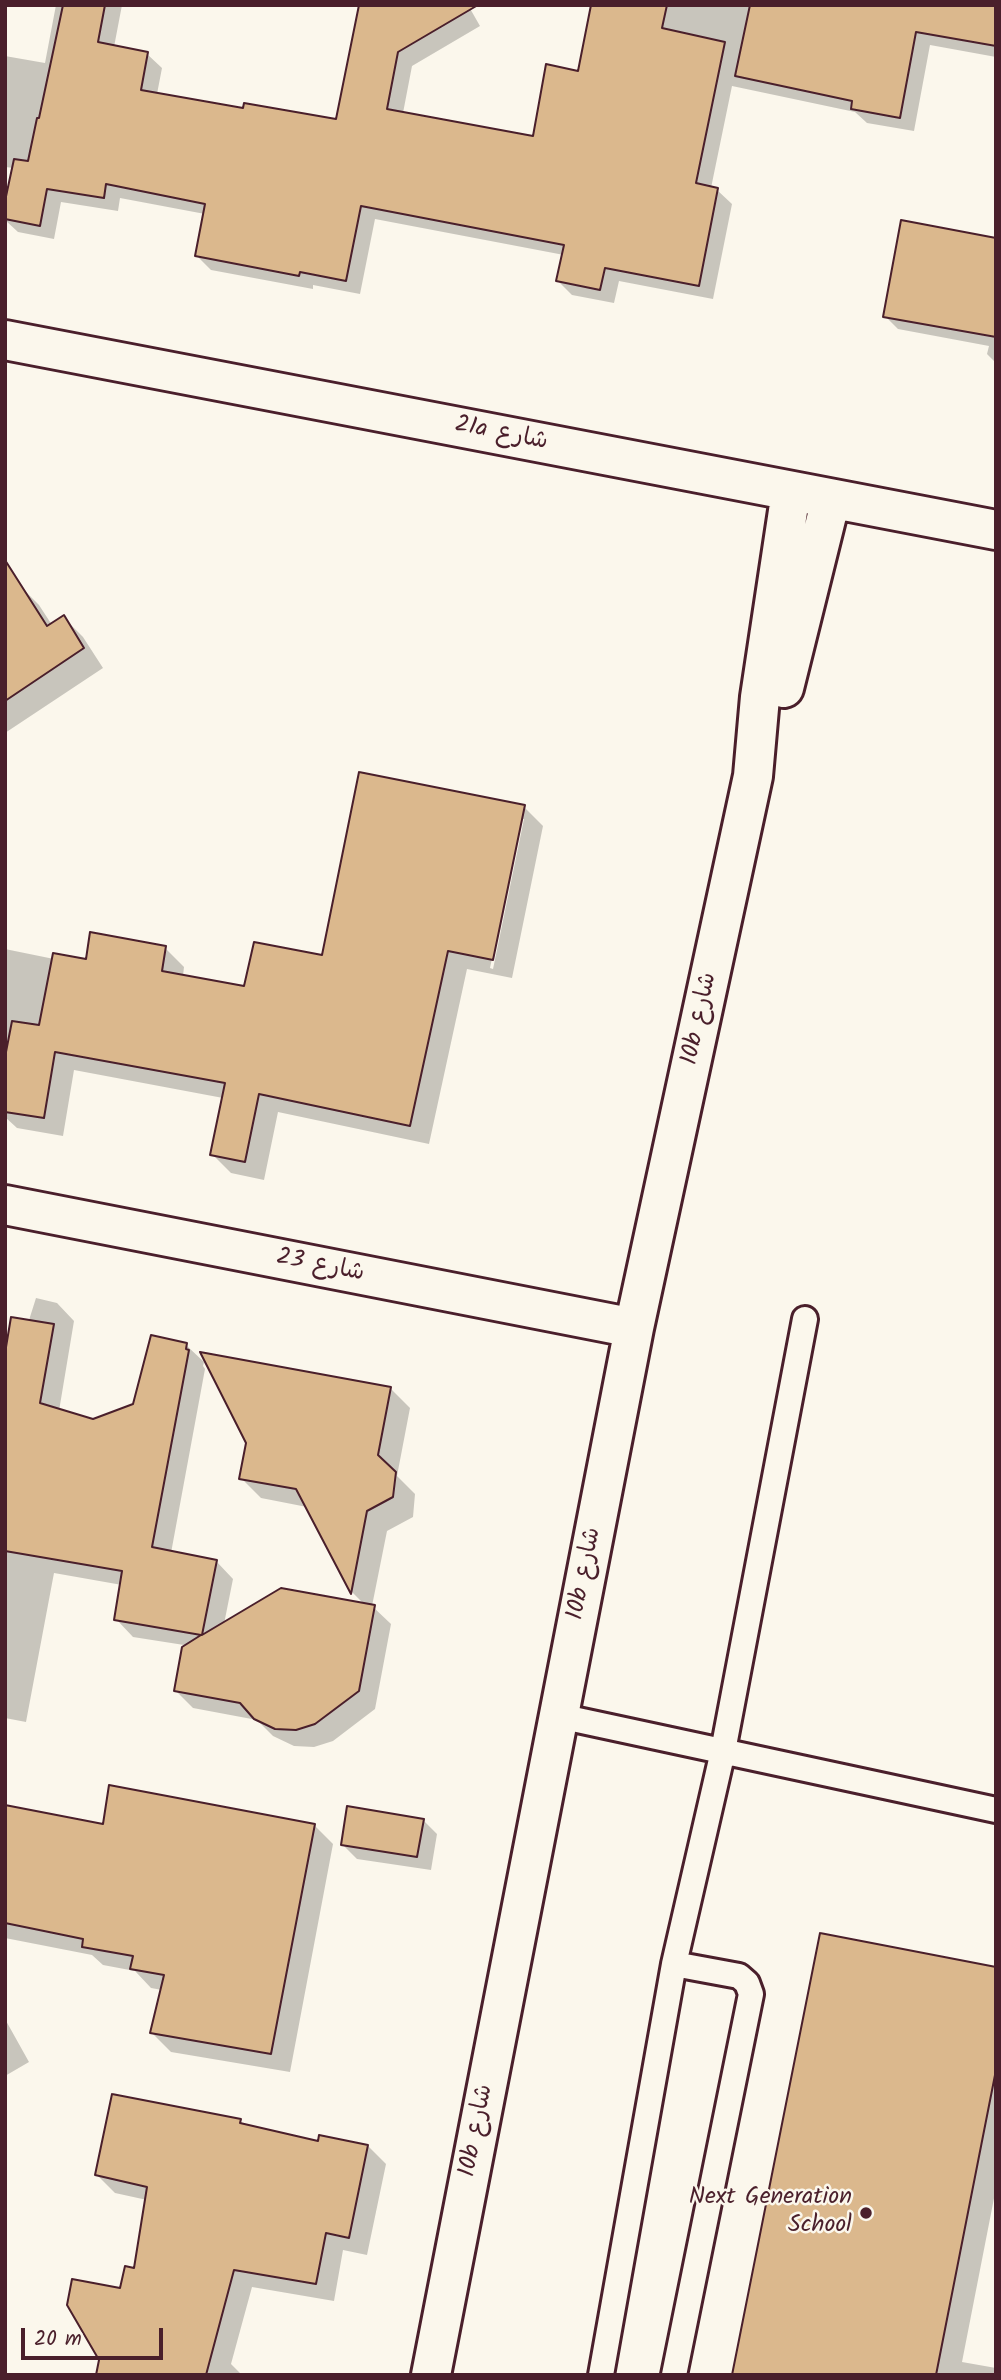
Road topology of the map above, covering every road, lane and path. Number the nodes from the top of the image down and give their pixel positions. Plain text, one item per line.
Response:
1 (5, 340) edge
2 (791, 491) junction
3 (831, 499) junction
4 (996, 530) edge
5 (754, 776) junction
6 (5, 1205) edge
7 (805, 1319) dead end
8 (634, 1328) junction
9 (559, 1716) junction
10 (723, 1751) junction
11 (996, 1810) edge
12 (674, 1964) junction
13 (431, 2375) edge
14 (601, 2375) edge
15 (674, 2375) edge

1 - 2 street, 21a شارع
2 - 3 street, 21a شارع
2 - 5 street, 10b شارع
3 - 4 street, 21a شارع
3 - 5 street, 10b شارع
5 - 8 street, 10b شارع
6 - 8 street, شارع 23
7 - 10 lane
8 - 9 street, 10b شارع
9 - 10 lane
9 - 13 street, 10b شارع
10 - 11 lane
10 - 12 lane
12 - 14 lane
12 - 15 lane

